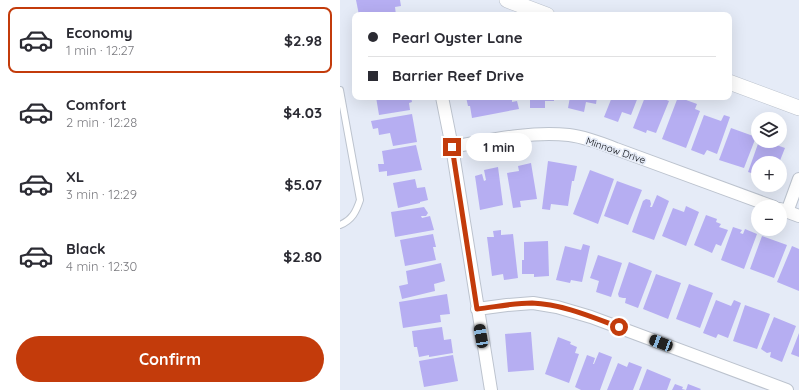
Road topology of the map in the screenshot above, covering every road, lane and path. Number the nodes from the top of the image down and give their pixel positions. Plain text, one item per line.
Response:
1 (507, 0) edge
2 (539, 12) edge
3 (732, 83) edge
4 (340, 90) edge
5 (443, 100) edge
6 (799, 108) edge
7 (452, 147) junction
8 (799, 179) edge
9 (755, 200) edge
10 (787, 203) edge
11 (787, 212) edge
12 (799, 216) edge
13 (340, 225) edge
14 (477, 309) junction
15 (491, 390) edge
16 (787, 390) edge

1 - 2 street
3 - 6 street
4 - 13 lane
5 - 7 street
7 - 9 street, Minnow Drive
7 - 14 street
8 - 10 street
11 - 12 street
14 - 15 street
14 - 16 street

